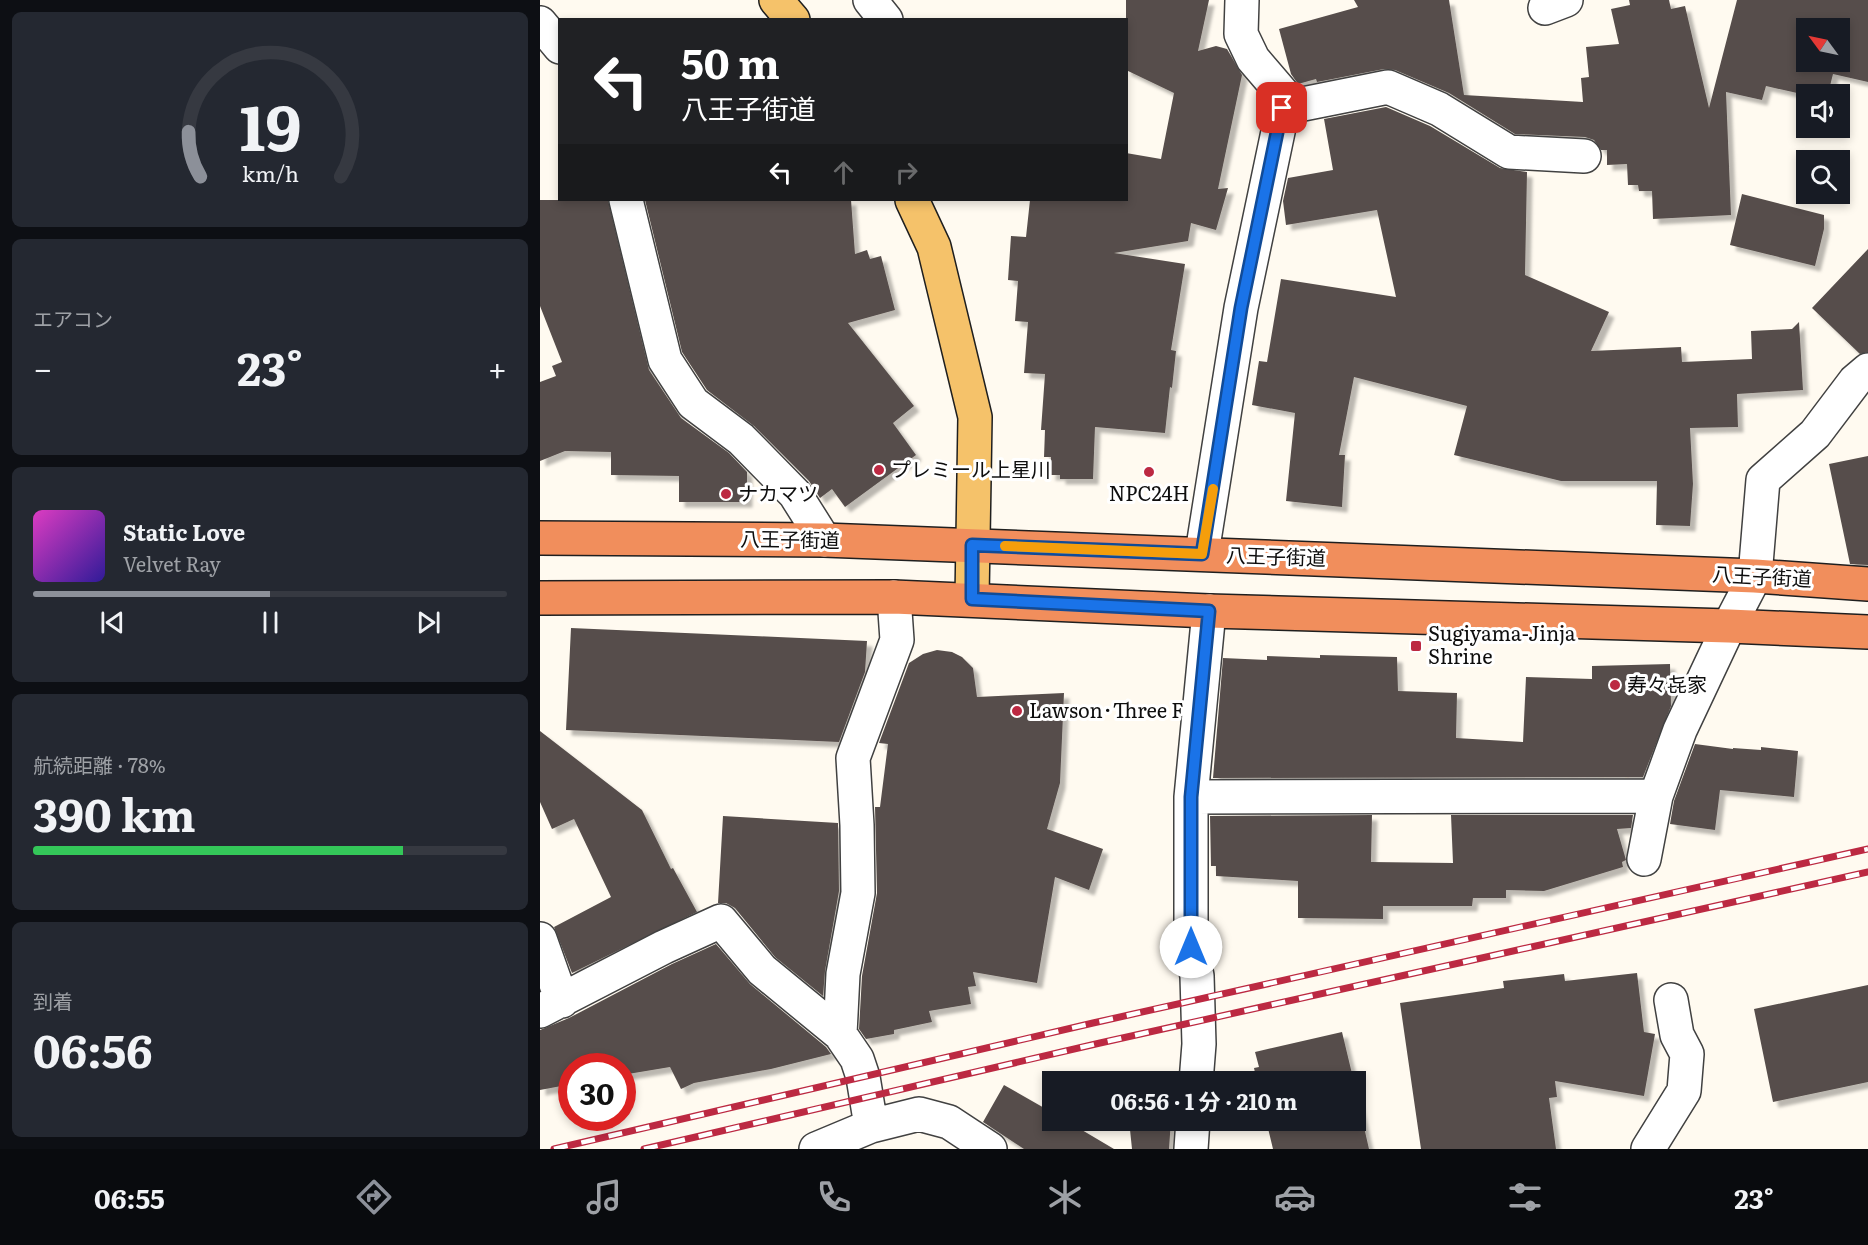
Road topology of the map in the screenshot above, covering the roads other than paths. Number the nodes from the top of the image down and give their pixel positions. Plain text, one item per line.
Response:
1 (776, 0) edge
2 (870, 0) edge
3 (1242, 0) edge
4 (791, 18) edge
5 (884, 18) edge
6 (540, 23) edge
7 (558, 45) edge
8 (1282, 108) junction
9 (1584, 156) dead end
10 (626, 201) edge
11 (912, 201) edge
12 (1868, 370) edge
13 (540, 538) edge
14 (824, 540) junction
15 (972, 545) junction
16 (1202, 554) junction
17 (1755, 576) junction
18 (1868, 584) edge
19 (894, 597) junction
20 (540, 598) edge
21 (972, 599) junction
22 (1209, 611) junction
23 (1729, 626) junction
24 (1868, 632) edge
25 (1656, 796) junction
26 (1191, 797) junction
27 (1644, 859) dead end
28 (540, 939) edge
29 (1671, 1000) dead end
30 (551, 1006) edge
31 (840, 1034) junction
32 (1197, 1071) edge
33 (871, 1126) junction
34 (1192, 1131) edge
35 (816, 1149) edge
36 (990, 1149) edge
37 (1191, 1149) edge
38 (1648, 1149) edge

1 - 4 main road
2 - 5 street
3 - 8 street
6 - 7 street
8 - 9 street
8 - 16 street
10 - 14 street
11 - 15 main road
12 - 17 street
13 - 14 highway, 八王子街道
14 - 15 highway, 八王子街道
15 - 16 highway, 八王子街道
15 - 21 main road
16 - 17 highway, 八王子街道
17 - 18 highway, 八王子街道
17 - 23 street
19 - 20 highway
19 - 21 highway
19 - 31 street
21 - 22 highway
22 - 23 highway
22 - 26 street
23 - 24 highway
23 - 25 street
25 - 26 street
25 - 27 street
26 - 32 street
28 - 30 street
29 - 38 street
30 - 31 street
31 - 33 street
33 - 35 street
33 - 36 street
34 - 37 street

